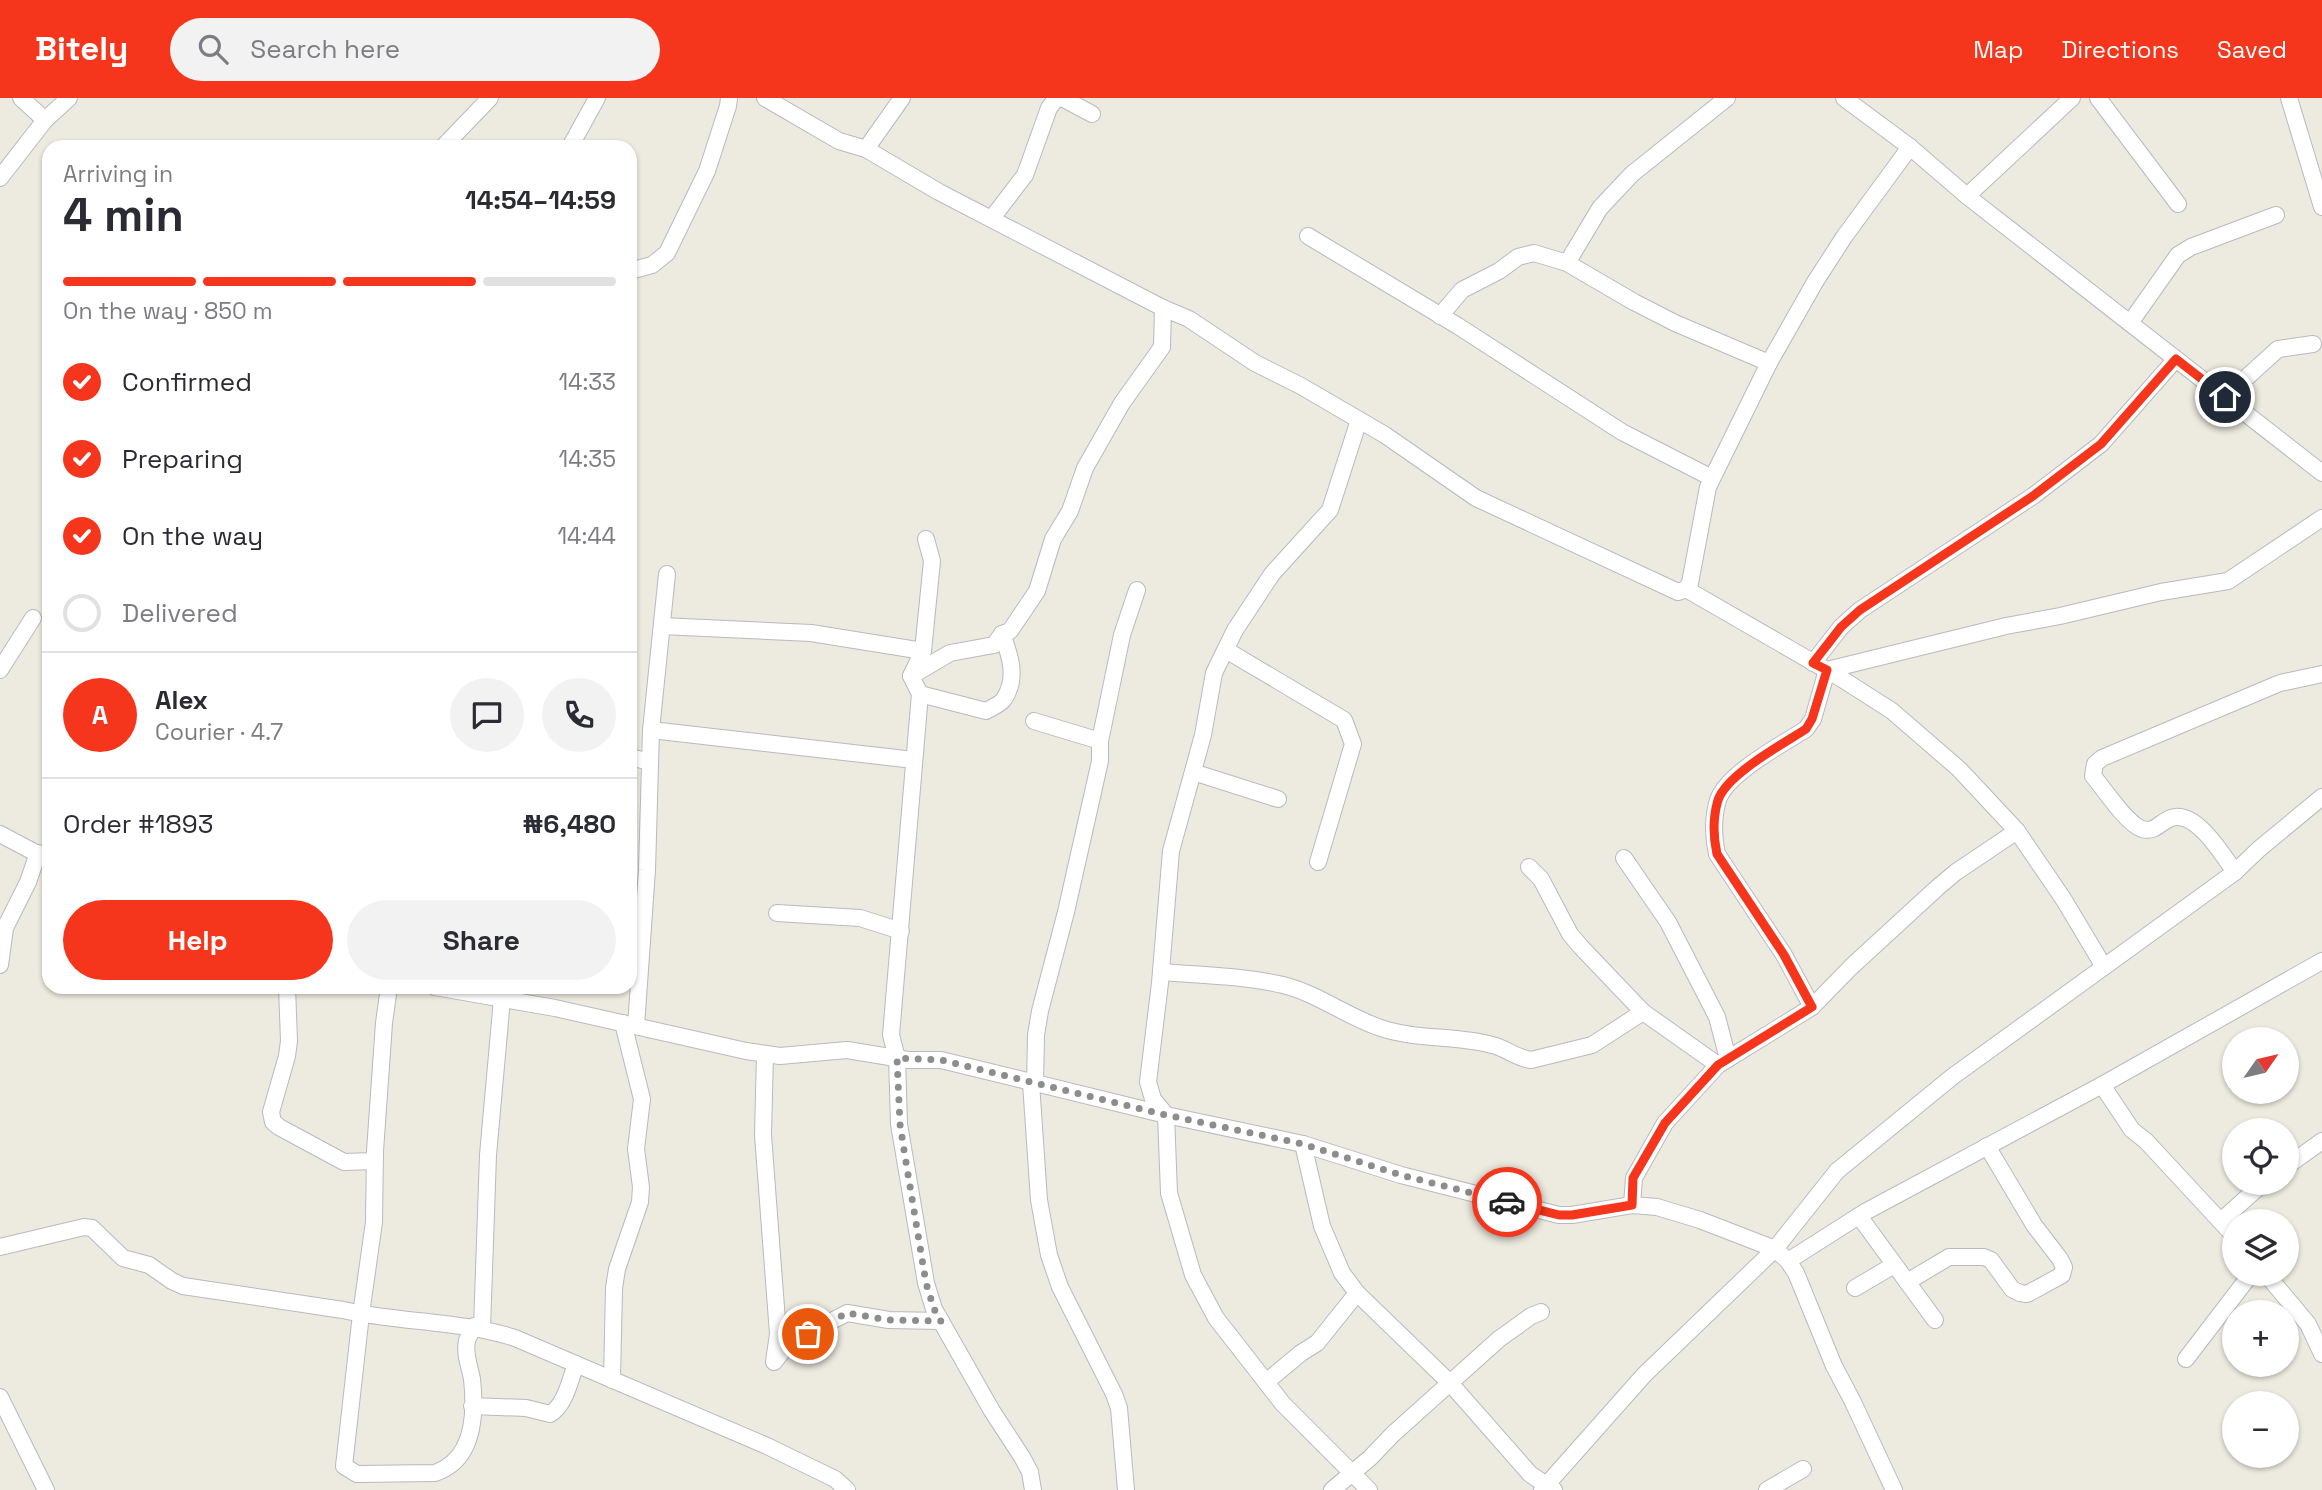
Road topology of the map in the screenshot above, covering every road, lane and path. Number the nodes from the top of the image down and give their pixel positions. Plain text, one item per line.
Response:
1 (21, 98) edge
2 (69, 98) edge
3 (490, 98) edge
4 (597, 98) edge
5 (729, 98) edge
6 (765, 98) edge
7 (902, 98) edge
8 (1061, 98) edge
9 (1727, 98) edge
10 (2072, 98) edge
11 (2098, 98) edge
12 (2289, 98) edge
13 (1854, 101) edge
14 (1093, 114) dead end
15 (45, 120) junction
16 (450, 140) edge
17 (574, 140) edge
18 (1910, 147) junction
19 (866, 149) junction
20 (0, 177) edge
21 (1967, 195) junction
22 (2178, 204) dead end
23 (2322, 207) edge
24 (2276, 215) dead end
25 (992, 218) junction
26 (1308, 236) dead end
27 (1567, 263) junction
28 (637, 269) edge
29 (1163, 308) junction
30 (1440, 316) junction
31 (2130, 323) junction
32 (2313, 344) dead end
33 (2176, 359) junction
34 (1769, 363) junction
35 (2225, 397) junction
36 (1359, 420) junction
37 (2322, 473) edge
38 (1712, 478) junction
39 (2322, 518) edge
40 (926, 539) dead end
41 (667, 575) dead end
42 (1686, 589) junction
43 (1137, 590) dead end
44 (33, 618) dead end
45 (662, 626) junction
46 (1002, 634) junction
47 (1226, 650) junction
48 (923, 651) junction
49 (1820, 667) junction
50 (0, 670) edge
51 (2322, 674) edge
52 (911, 676) junction
53 (920, 694) junction
54 (1034, 721) dead end
55 (651, 730) junction
56 (1100, 741) junction
57 (637, 759) edge
58 (914, 760) junction
59 (650, 762) junction
60 (1193, 772) junction
61 (2322, 797) edge
62 (1278, 799) dead end
63 (2017, 831) junction
64 (0, 834) edge
65 (42, 856) edge
66 (1624, 858) dead end
67 (42, 859) edge
68 (1318, 862) dead end
69 (1529, 867) dead end
70 (2235, 872) junction
71 (777, 913) dead end
72 (901, 931) junction
73 (637, 956) edge
74 (2322, 961) edge
75 (0, 965) edge
76 (2104, 967) junction
77 (1161, 972) junction
78 (287, 994) edge
79 (388, 994) edge
80 (633, 994) edge
81 (508, 995) edge
82 (1812, 1007) junction
83 (1643, 1012) junction
84 (629, 1025) junction
85 (765, 1054) junction
86 (897, 1058) junction
87 (1723, 1062) junction
88 (1033, 1083) junction
89 (2102, 1086) junction
90 (1166, 1115) junction
91 (2322, 1141) edge
92 (1303, 1144) junction
93 (1987, 1146) junction
94 (2299, 1157) edge
95 (374, 1161) junction
96 (2250, 1195) edge
97 (1632, 1205) junction
98 (1859, 1216) junction
99 (2221, 1221) joint
100 (0, 1247) edge
101 (1782, 1255) junction
102 (1894, 1265) junction
103 (1907, 1282) junction
104 (2241, 1286) edge
105 (2276, 1286) edge
106 (1855, 1288) dead end
107 (1357, 1293) junction
108 (1541, 1312) dead end
109 (360, 1314) junction
110 (1935, 1320) dead end
111 (941, 1321) junction
112 (478, 1327) junction
113 (2322, 1353) edge
114 (2186, 1359) dead end
115 (576, 1364) junction
116 (612, 1380) junction
117 (1266, 1382) junction
118 (1450, 1383) junction
119 (0, 1397) edge
120 (472, 1406) junction
121 (1803, 1469) dead end
122 (1352, 1472) junction
123 (1547, 1488) edge
124 (46, 1490) edge
125 (847, 1490) edge
126 (1033, 1490) edge
127 (1126, 1490) edge
128 (1332, 1490) edge
129 (1369, 1490) edge
130 (1767, 1490) edge
131 (1894, 1490) edge

1 - 15 street
2 - 15 street
3 - 16 street
4 - 17 street
5 - 28 street
6 - 19 street
7 - 19 street
8 - 14 street
8 - 25 street
9 - 27 street
10 - 21 street
11 - 22 street
12 - 23 street
13 - 18 street
15 - 20 street
18 - 21 street
18 - 34 street
19 - 25 street
21 - 31 street
24 - 31 street
25 - 29 street
26 - 30 street
27 - 30 street
27 - 34 street
29 - 36 street
29 - 46 street
30 - 38 street
31 - 33 street
32 - 35 street
33 - 35 street
33 - 49 street
34 - 38 street
35 - 37 street
36 - 42 street
36 - 47 street
38 - 42 street
39 - 49 street
40 - 48 street
41 - 45 street
42 - 49 street
43 - 56 street
44 - 50 street
45 - 48 street
45 - 55 street
46 - 52 street
46 - 53 street
47 - 60 street
47 - 68 street
48 - 52 street
49 - 63 street
49 - 82 street
51 - 70 street
52 - 53 street
53 - 58 street
54 - 56 street
55 - 58 street
55 - 59 street
56 - 88 street
57 - 59 street
58 - 72 street
59 - 73 street
60 - 62 street
60 - 77 street
61 - 70 street
63 - 76 street
63 - 82 street
64 - 65 street
66 - 87 street
67 - 75 street
69 - 83 street
70 - 76 street
71 - 72 street
72 - 86 street
74 - 89 street
76 - 101 street
77 - 83 street
77 - 90 street
78 - 95 street
79 - 95 street
80 - 84 street
81 - 84 street
81 - 112 street
82 - 87 street
83 - 87 street
84 - 85 street
84 - 116 street
85 - 86 street
85 - 111 street
86 - 88 street
86 - 111 street
87 - 97 street
88 - 90 street
88 - 127 street
89 - 93 street
89 - 99 street
90 - 92 street
90 - 117 street
91 - 94 street
92 - 97 street
92 - 107 street
93 - 98 street
93 - 103 street
95 - 109 street
96 - 99 street
97 - 101 street
98 - 101 street
98 - 102 street
100 - 109 street
101 - 123 street
101 - 131 street
102 - 103 street
102 - 106 street
103 - 110 street
104 - 114 street
105 - 113 street
107 - 117 street
107 - 118 street
108 - 118 street
109 - 112 street
109 - 120 street
111 - 126 street
112 - 115 street
112 - 120 street
115 - 116 street
115 - 120 street
116 - 125 street
117 - 122 street
118 - 122 street
118 - 123 street
119 - 124 street
121 - 130 street
122 - 128 street
122 - 129 street

